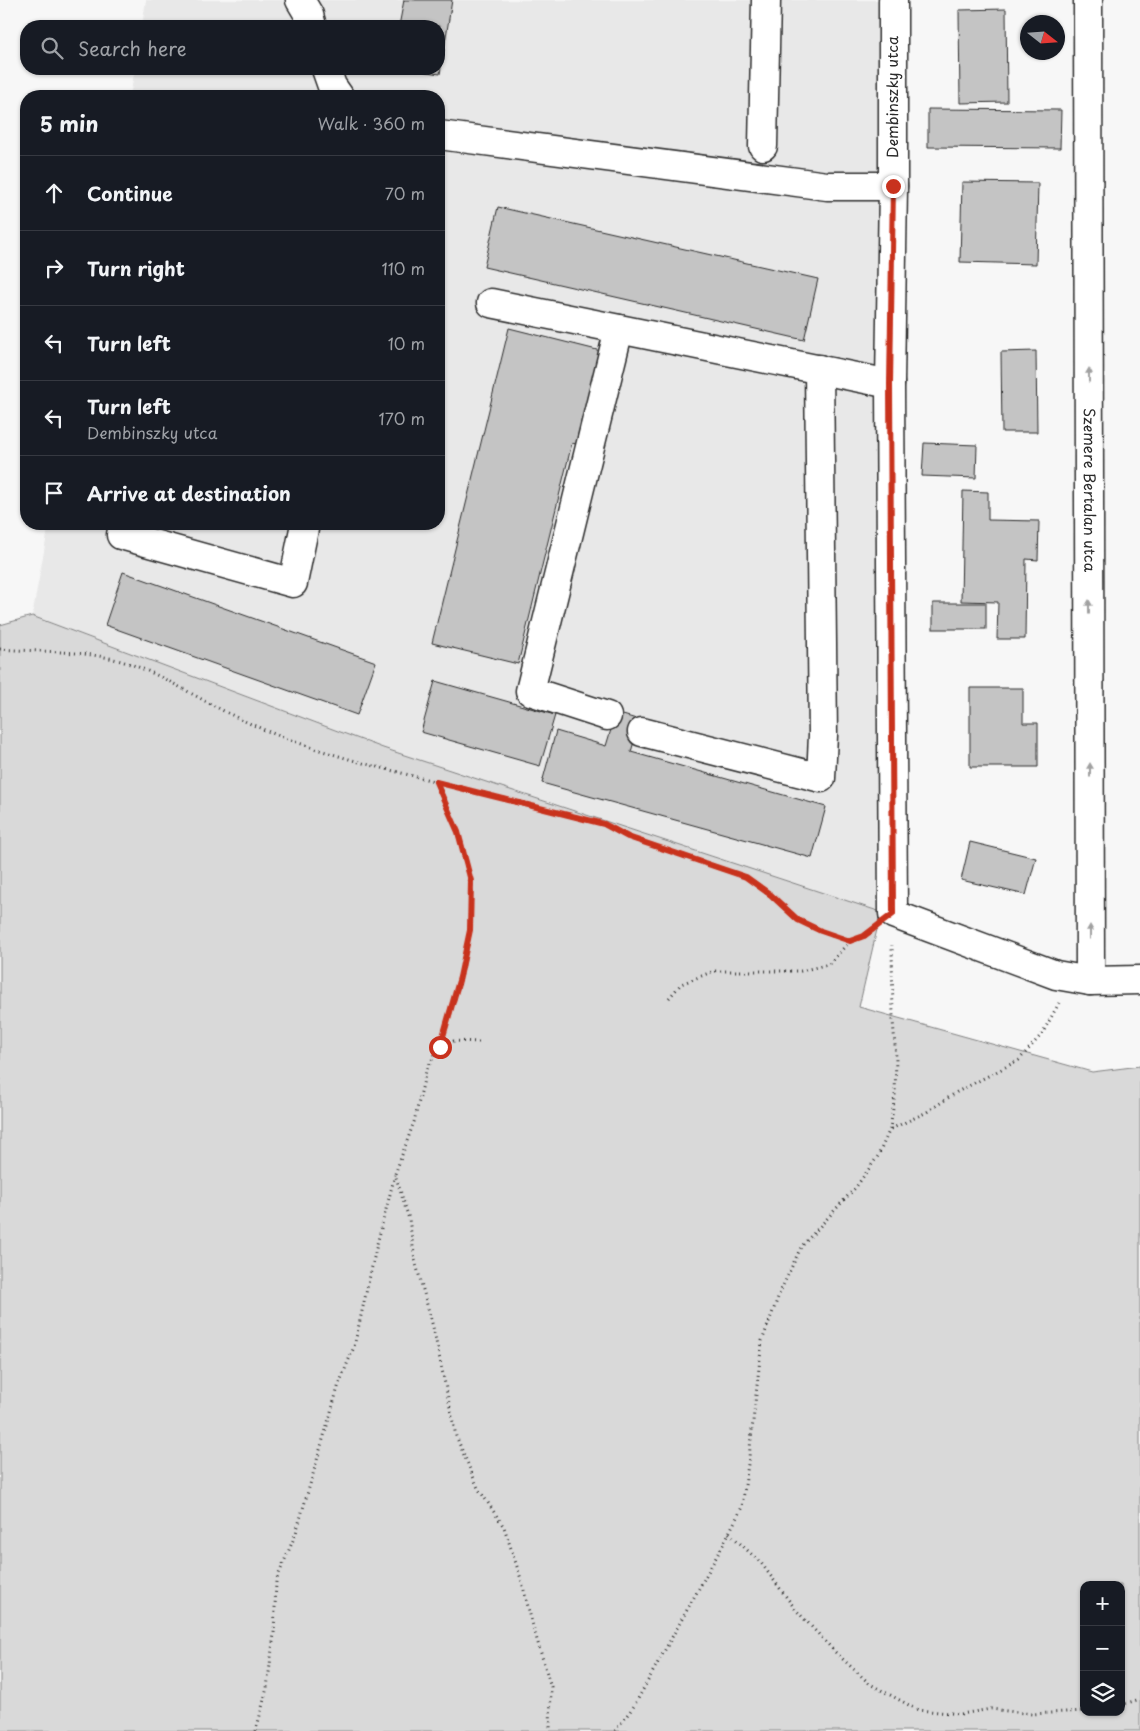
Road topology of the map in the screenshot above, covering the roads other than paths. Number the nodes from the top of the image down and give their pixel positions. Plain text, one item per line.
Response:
1 (300, 0) edge
2 (766, 0) edge
3 (893, 0) edge
4 (1088, 0) edge
5 (310, 20) edge
6 (328, 75) edge
7 (335, 90) edge
8 (445, 136) edge
9 (763, 146) dead end
10 (893, 186) junction
11 (491, 303) dead end
12 (619, 328) junction
13 (819, 369) junction
14 (890, 384) junction
15 (122, 530) edge
16 (304, 530) edge
17 (607, 716) dead end
18 (642, 732) dead end
19 (1079, 979) junction
20 (1140, 980) edge

1 - 5 street
2 - 9 street
3 - 10 street, Dembinszky utca
19 -> 4 street, Szemere Bertalan utca
6 - 7 street
8 - 10 street
10 - 14 street, Dembinszky utca
11 - 12 street
12 - 13 street
12 - 17 street
13 - 14 street
13 - 18 street
14 - 19 street, Dembinszky utca
15 - 16 street
19 - 20 street

